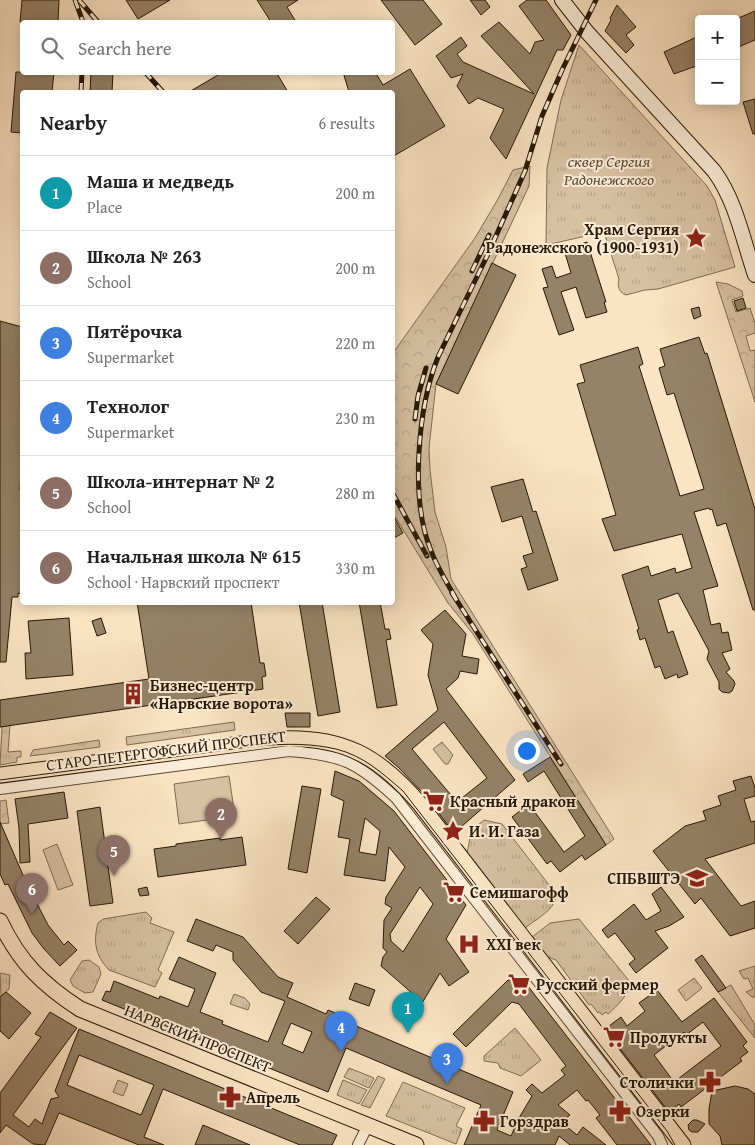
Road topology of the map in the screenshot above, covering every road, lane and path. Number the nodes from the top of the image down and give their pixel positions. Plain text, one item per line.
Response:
1 (562, 0) edge
2 (755, 275) edge
3 (0, 775) edge
4 (0, 789) edge
5 (0, 921) edge
6 (368, 1125) junction
7 (358, 1145) edge
8 (416, 1145) edge
9 (662, 1145) edge
10 (683, 1145) edge

1 - 2 main road
3 - 10 main road, СТАРО-ПЕТЕРГОФСКИЙ ПРОСПЕКТ
4 - 9 street, СТАРО-ПЕТЕРГОФСКИЙ ПРОСПЕКТ
5 - 6 main road, НАРВСКИЙ ПРОСПЕКТ
6 - 7 street
6 - 8 main road, НАРВСКИЙ ПРОСПЕКТ

